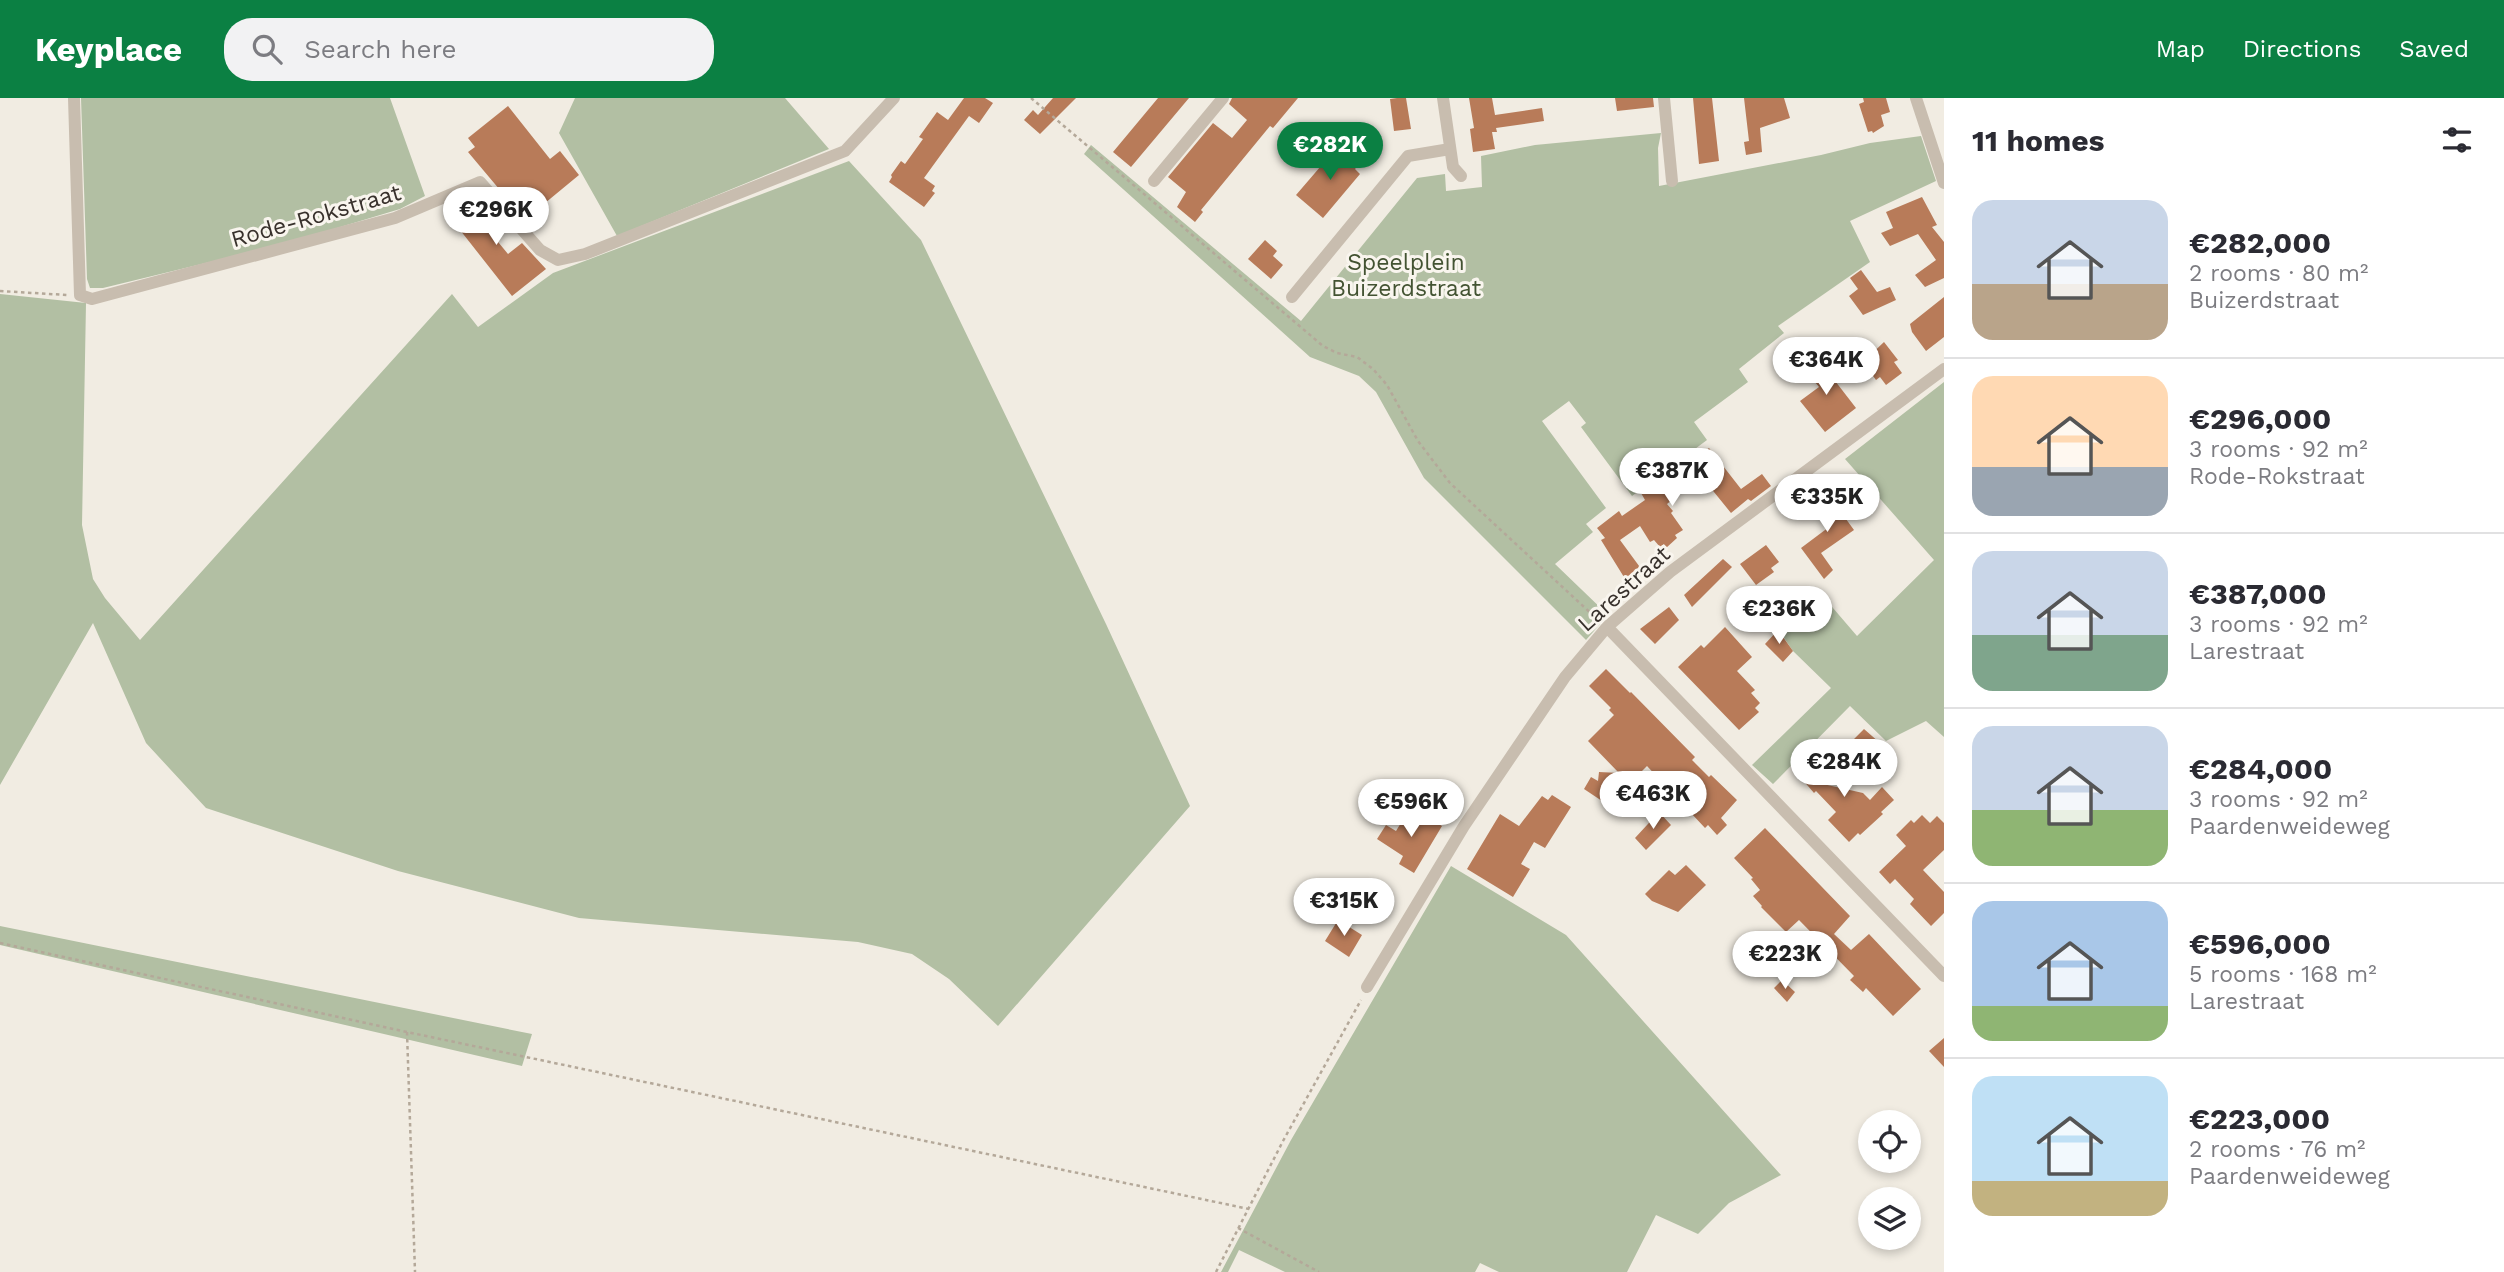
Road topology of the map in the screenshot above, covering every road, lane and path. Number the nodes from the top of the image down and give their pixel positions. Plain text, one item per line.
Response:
1 (74, 98) edge
2 (894, 98) edge
3 (1031, 98) edge
4 (1223, 98) edge
5 (1443, 98) edge
6 (1664, 98) edge
7 (1916, 98) edge
8 (1450, 149) junction
9 (1461, 176) dead end
10 (1154, 181) dead end
11 (1672, 181) dead end
12 (1944, 183) edge
13 (0, 291) edge
14 (80, 295) junction
15 (1292, 298) dead end
16 (1944, 369) edge
17 (1607, 627) junction
18 (0, 943) edge
19 (1944, 976) edge
20 (1367, 988) joint
21 (407, 1031) junction
22 (1249, 1209) junction
23 (1238, 1228) junction
24 (415, 1272) edge
25 (1216, 1272) edge
26 (1319, 1272) edge

1 - 14 street
2 - 14 street, Rode-Rokstraat
3 - 17 path
4 - 10 street
5 - 8 street
6 - 11 street
7 - 12 street
8 - 9 street
8 - 15 street
13 - 14 path
16 - 17 street, Larestraat
17 - 19 street
17 - 20 street, Larestraat
18 - 21 path
20 - 22 path
21 - 22 path
21 - 24 path
22 - 23 path
23 - 25 path
23 - 26 path

